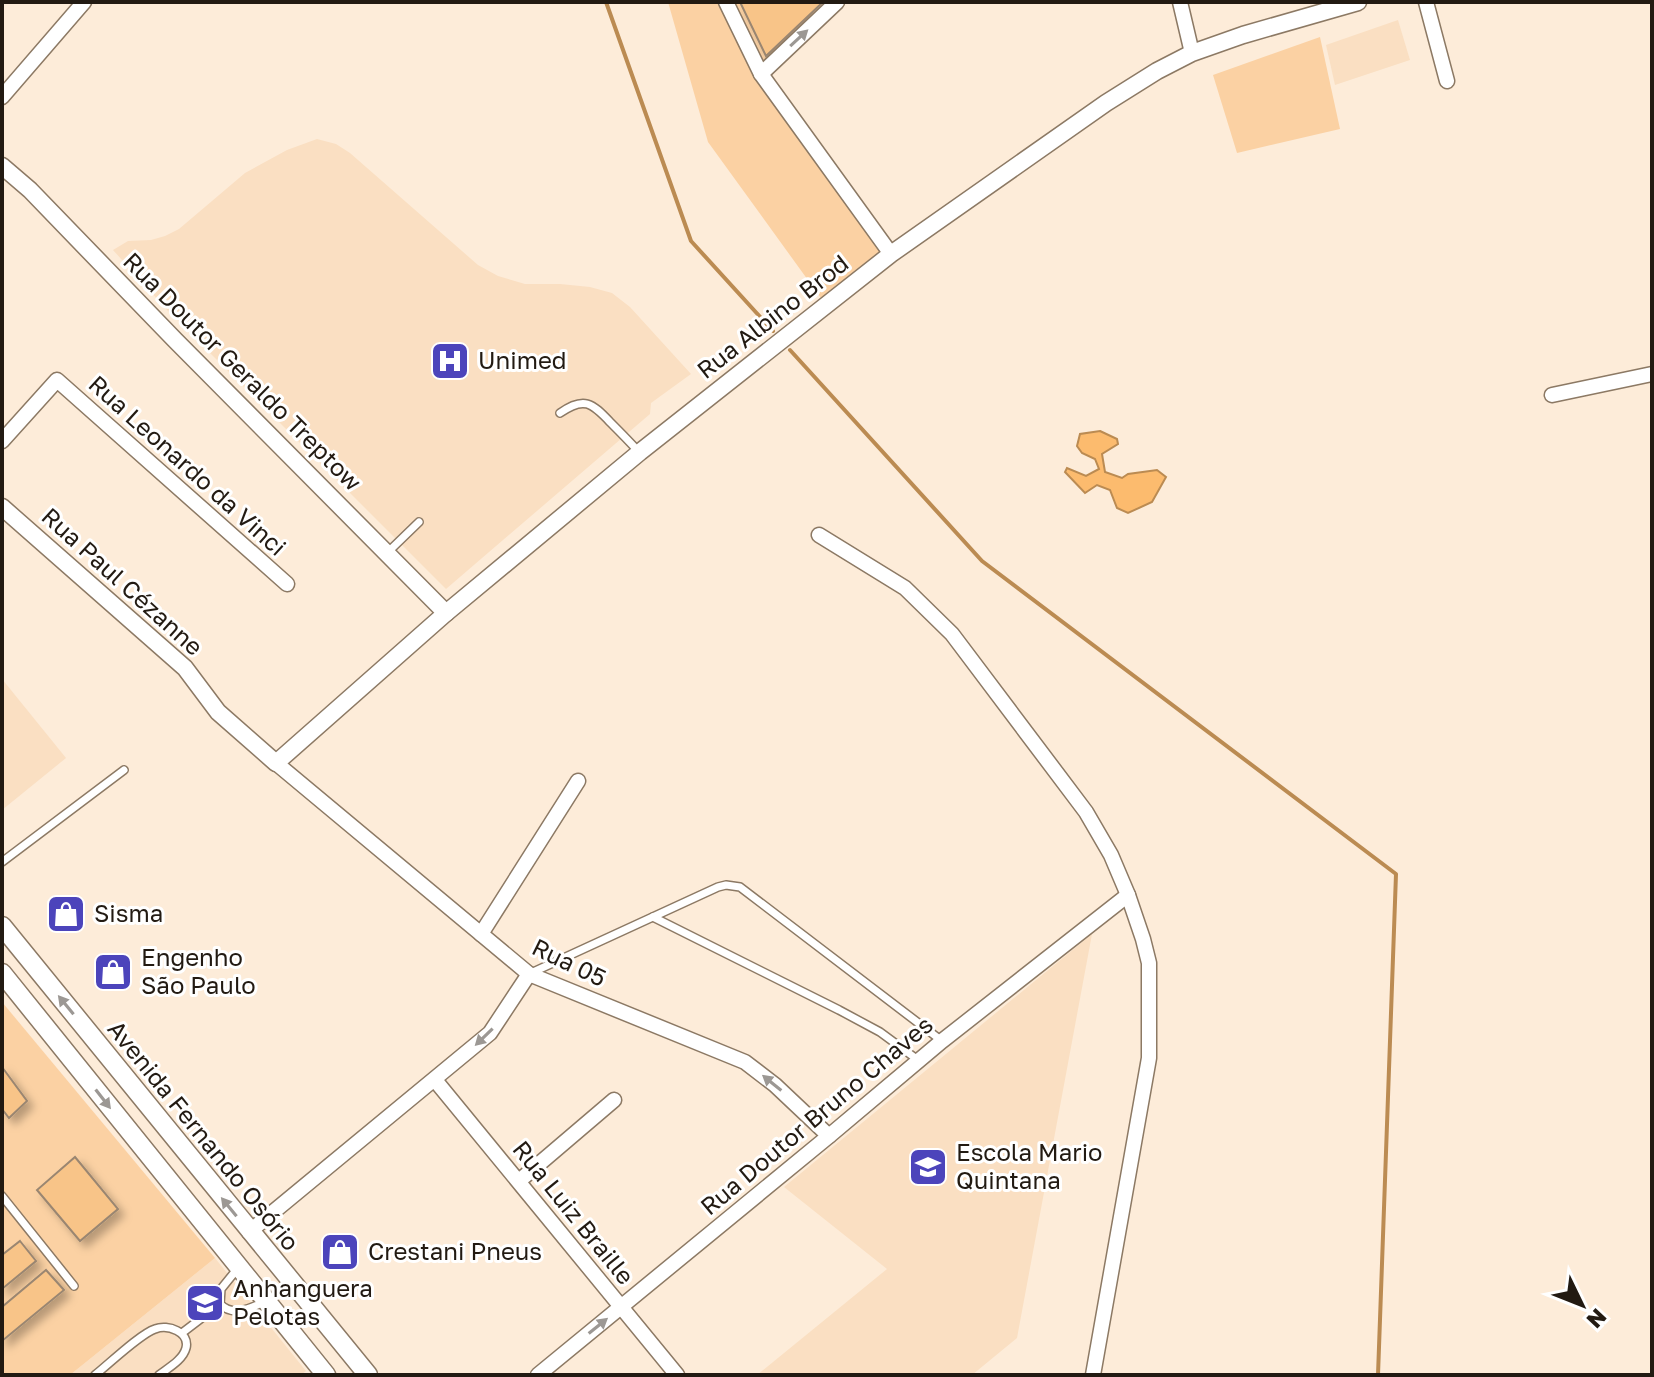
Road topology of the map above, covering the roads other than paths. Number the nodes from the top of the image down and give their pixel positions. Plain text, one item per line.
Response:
1 (84, 2) edge
2 (726, 2) edge
3 (837, 2) edge
4 (1180, 2) edge
5 (1358, 2) edge
6 (1426, 2) edge
7 (1192, 53) junction
8 (761, 74) junction
9 (1447, 81) dead end
10 (2, 97) edge
11 (2, 166) edge
12 (891, 254) junction
13 (1652, 374) edge
14 (1552, 395) dead end
15 (560, 413) dead end
16 (2, 441) edge
17 (640, 452) junction
18 (2, 507) edge
19 (419, 522) dead end
20 (819, 535) dead end
21 (387, 554) junction
22 (287, 584) dead end
23 (446, 613) junction
24 (276, 763) junction
25 (124, 770) dead end
26 (578, 781) dead end
27 (2, 862) edge
28 (1128, 895) junction
29 (653, 917) junction
30 (2, 926) edge
31 (481, 934) junction
32 (529, 974) junction
33 (4, 980) edge
34 (942, 1041) junction
35 (918, 1060) junction
36 (435, 1080) junction
37 (614, 1100) dead end
38 (829, 1136) junction
39 (519, 1181) junction
40 (2, 1196) edge
41 (249, 1232) junction
42 (238, 1268) junction
43 (74, 1286) dead end
44 (265, 1301) junction
45 (220, 1304) junction
46 (622, 1307) junction
47 (182, 1333) junction
48 (95, 1375) edge
49 (159, 1375) edge
50 (326, 1375) edge
51 (368, 1375) edge
52 (538, 1375) edge
53 (677, 1375) edge
54 (1093, 1375) edge

1 - 10 street
2 - 8 street
8 -> 3 street
4 - 7 street
5 - 7 street, Rua Albino Brod
6 - 9 street
7 - 12 street, Rua Albino Brod
8 - 12 street
11 - 21 street, Rua Doutor Geraldo Treptow
12 - 17 street, Rua Albino Brod
13 - 14 street
15 - 17 lane
16 - 22 street, Rua Leonardo da Vinci
17 - 23 street, Rua Albino Brod
18 - 24 street, Rua Paul Cézanne
19 - 21 lane
20 - 28 street
21 - 23 street, Rua Doutor Geraldo Treptow
23 - 24 street, Rua Albino Brod
24 - 31 street, Rua 05
25 - 27 lane
26 - 31 street
28 - 34 street, Rua Doutor Bruno Chaves
28 - 54 street
29 - 32 lane
29 - 34 lane
29 - 35 lane
41 -> 30 main road, Avenida Fernando Osório
31 - 32 street, Rua 05
32 -> 36 street
38 -> 32 street, Rua 05
33 -> 42 main road
34 - 35 street, Rua Doutor Bruno Chaves
35 - 38 street, Rua Doutor Bruno Chaves
36 - 39 street, Rua Luiz Braille
36 - 41 street
37 - 39 street
38 - 46 street, Rua Doutor Bruno Chaves
39 - 46 street, Rua Luiz Braille
40 - 43 lane
41 - 51 main road, Avenida Fernando Osório
42 - 44 main road
42 - 45 lane
44 - 45 lane
44 - 50 main road
45 - 47 lane
52 -> 46 street, Rua Doutor Bruno Chaves
46 - 53 street, Rua Luiz Braille
47 - 48 lane
47 - 49 lane

